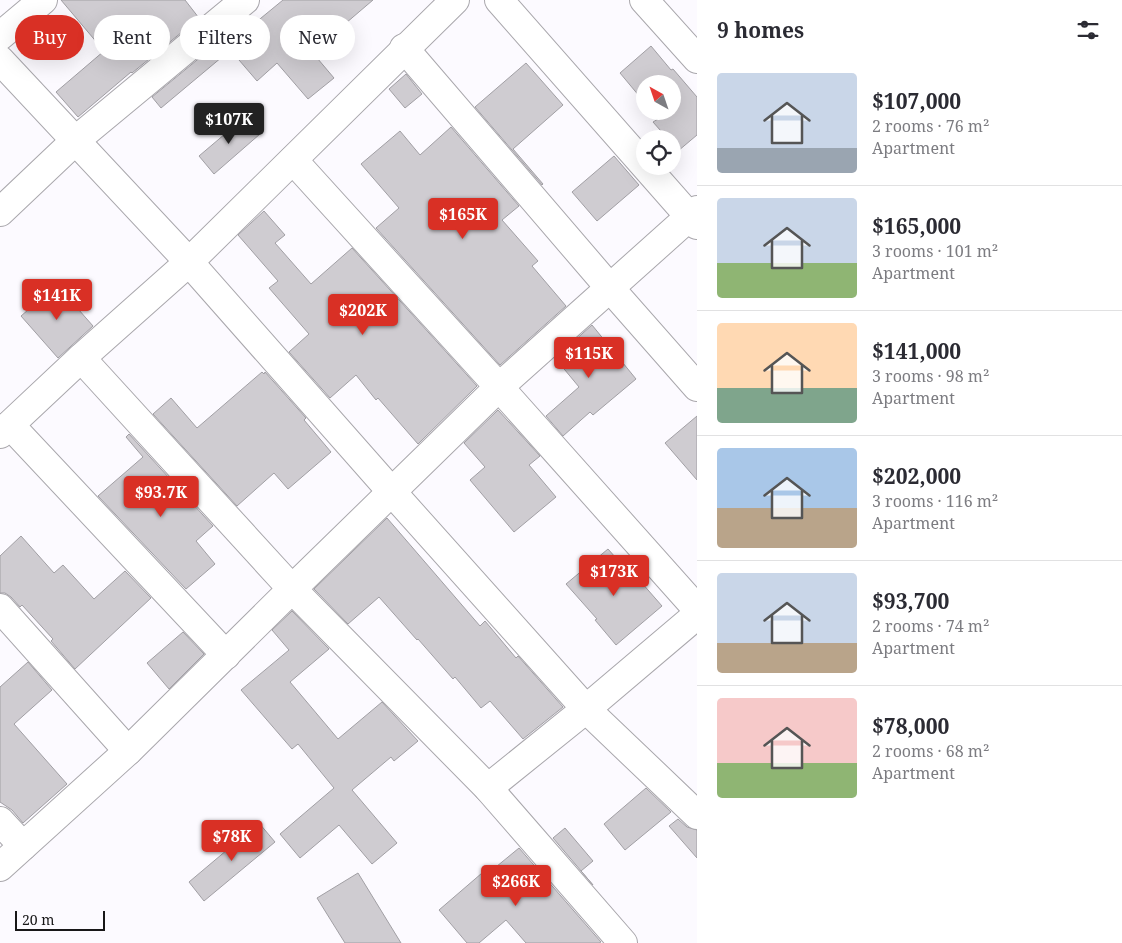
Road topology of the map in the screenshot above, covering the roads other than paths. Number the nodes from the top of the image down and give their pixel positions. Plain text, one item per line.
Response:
1 (43, 0) edge
2 (245, 0) edge
3 (455, 0) edge
4 (499, 0) edge
5 (644, 0) edge
6 (0, 36) edge
7 (404, 48) junction
8 (697, 59) edge
9 (0, 60) edge
10 (76, 140) junction
11 (293, 160) junction
12 (0, 212) edge
13 (694, 217) edge
14 (189, 262) junction
15 (608, 287) junction
16 (81, 358) junction
17 (499, 387) junction
18 (697, 387) edge
19 (5, 430) edge
20 (391, 491) junction
21 (292, 589) junction
22 (0, 608) edge
23 (697, 609) edge
24 (697, 615) edge
25 (226, 655) junction
26 (586, 709) junction
27 (128, 751) junction
28 (488, 788) junction
29 (697, 815) edge
30 (0, 821) edge
31 (23, 846) junction
32 (0, 867) edge
33 (623, 943) edge

1 - 6 street
2 - 10 street
3 - 7 street
4 - 13 street
5 - 8 street
7 - 11 street
7 - 15 street
9 - 10 street
10 - 12 street
10 - 14 street
11 - 14 street
11 - 17 street
13 - 15 street
14 - 16 street
14 - 20 street
15 - 17 street
15 - 18 street
16 - 19 street
16 - 21 street
17 - 20 street
17 - 23 street
19 - 25 street
20 - 21 street
20 - 26 street
21 - 25 street
21 - 28 street
22 - 27 street
24 - 26 street
25 - 27 street
26 - 28 street
26 - 29 street
27 - 31 street
28 - 33 street
30 - 31 street
31 - 32 street

